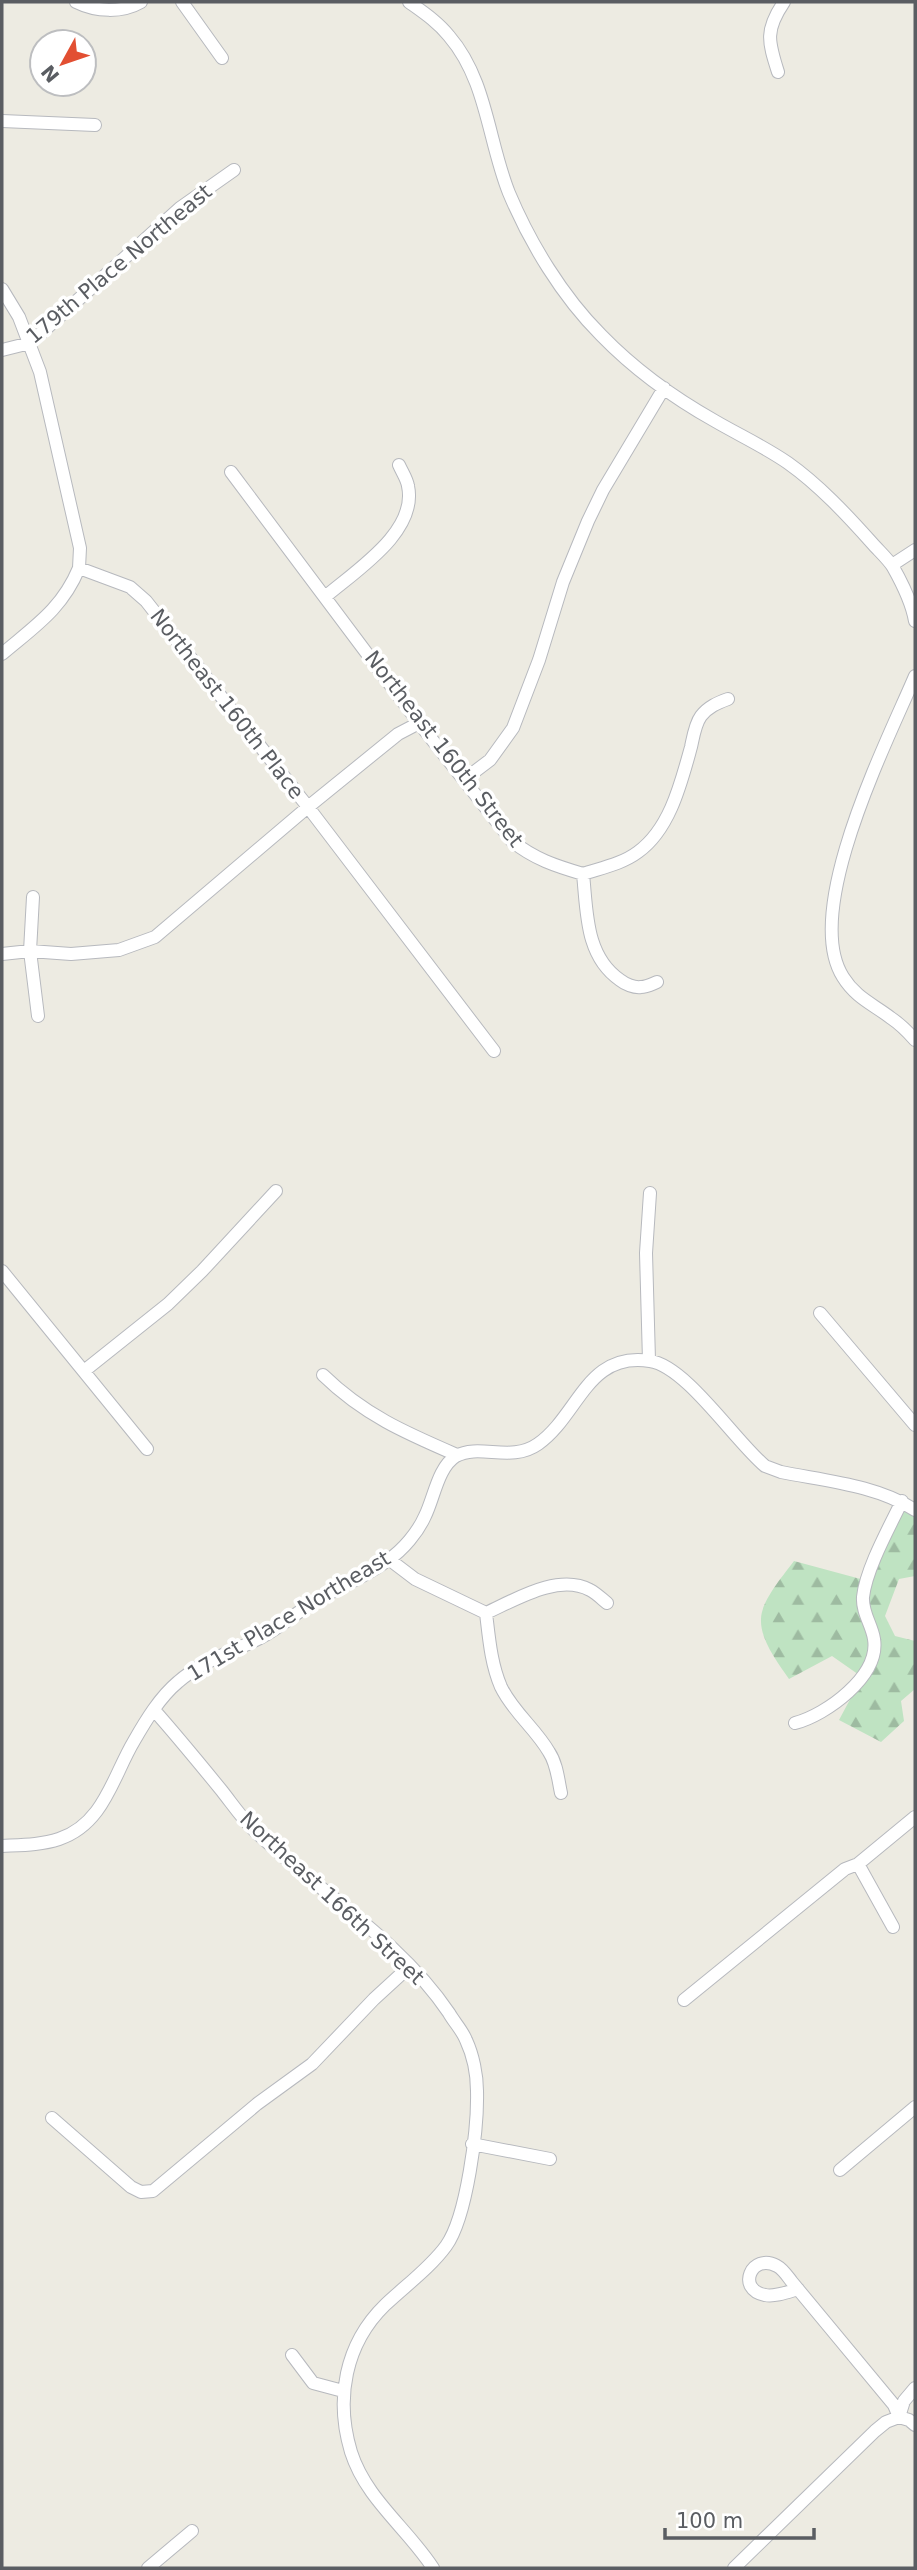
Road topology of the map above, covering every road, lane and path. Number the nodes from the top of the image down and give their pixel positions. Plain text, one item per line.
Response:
1 (76, 2) edge
2 (141, 2) edge
3 (182, 2) edge
4 (409, 2) edge
5 (784, 2) edge
6 (222, 58) dead end
7 (778, 72) dead end
8 (2, 121) edge
9 (95, 125) dead end
10 (234, 170) dead end
11 (2, 289) edge
12 (30, 343) junction
13 (2, 350) edge
14 (664, 388) junction
15 (399, 466) dead end
16 (231, 472) dead end
17 (915, 550) edge
18 (892, 565) junction
19 (79, 568) junction
20 (325, 597) junction
21 (915, 621) edge
22 (2, 654) edge
23 (915, 676) edge
24 (728, 699) dead end
25 (419, 723) junction
26 (465, 779) junction
27 (309, 807) junction
28 (583, 874) junction
29 (33, 897) dead end
30 (30, 951) junction
31 (2, 954) edge
32 (657, 982) dead end
33 (38, 1016) dead end
34 (915, 1040) edge
35 (494, 1051) dead end
36 (276, 1191) dead end
37 (650, 1193) dead end
38 (2, 1271) edge
39 (820, 1313) dead end
40 (649, 1360) junction
41 (84, 1371) junction
42 (323, 1376) dead end
43 (915, 1425) edge
44 (147, 1449) dead end
45 (457, 1455) junction
46 (902, 1501) junction
47 (915, 1510) edge
48 (390, 1560) junction
49 (607, 1603) dead end
50 (486, 1613) junction
51 (154, 1710) junction
52 (794, 1723) dead end
53 (561, 1793) dead end
54 (915, 1817) edge
55 (2, 1846) edge
56 (858, 1864) junction
57 (893, 1927) dead end
58 (410, 1966) junction
59 (684, 2000) dead end
60 (915, 2107) edge
61 (52, 2118) dead end
62 (472, 2144) junction
63 (550, 2159) dead end
64 (840, 2170) dead end
65 (798, 2289) dead end
66 (292, 2354) dead end
67 (915, 2388) edge
68 (343, 2391) junction
69 (899, 2417) junction
70 (915, 2425) edge
71 (192, 2531) dead end
72 (148, 2568) edge
73 (433, 2568) edge
74 (734, 2568) edge

1 - 2 street
3 - 6 street
4 - 14 street
5 - 7 street
8 - 9 street
10 - 12 street, 179th Place Northeast
11 - 12 street
12 - 13 street, 179th Place Northeast
12 - 19 street
14 - 18 street
14 - 26 street
15 - 20 street
16 - 20 street, Northeast 160th Street
17 - 18 street
18 - 21 street
19 - 22 street
19 - 27 street, Northeast 160th Place
20 - 25 street, Northeast 160th Street
23 - 34 street
24 - 28 street
25 - 26 street, Northeast 160th Street
25 - 27 street
26 - 28 street, Northeast 160th Street
27 - 30 street
27 - 35 street, Northeast 160th Place
28 - 32 street
29 - 30 street
30 - 31 street
30 - 33 street
36 - 41 street
37 - 40 street
38 - 41 street
39 - 43 street
40 - 45 street
40 - 46 street
41 - 44 street
42 - 45 street
45 - 48 street, 171st Place Northeast
46 - 47 street
46 - 52 street
48 - 50 street
48 - 51 street, 171st Place Northeast
49 - 50 street
50 - 53 street
51 - 55 street, 171st Place Northeast
51 - 58 street, Northeast 166th Street
54 - 56 street
56 - 57 street
56 - 59 street
58 - 61 street
58 - 62 street, Northeast 166th Street
60 - 64 street
62 - 63 street
62 - 68 street, Northeast 166th Street
65 - 69 street
66 - 68 street
67 - 69 street
68 - 73 street, Northeast 166th Street
69 - 70 street
69 - 74 street
71 - 72 street

